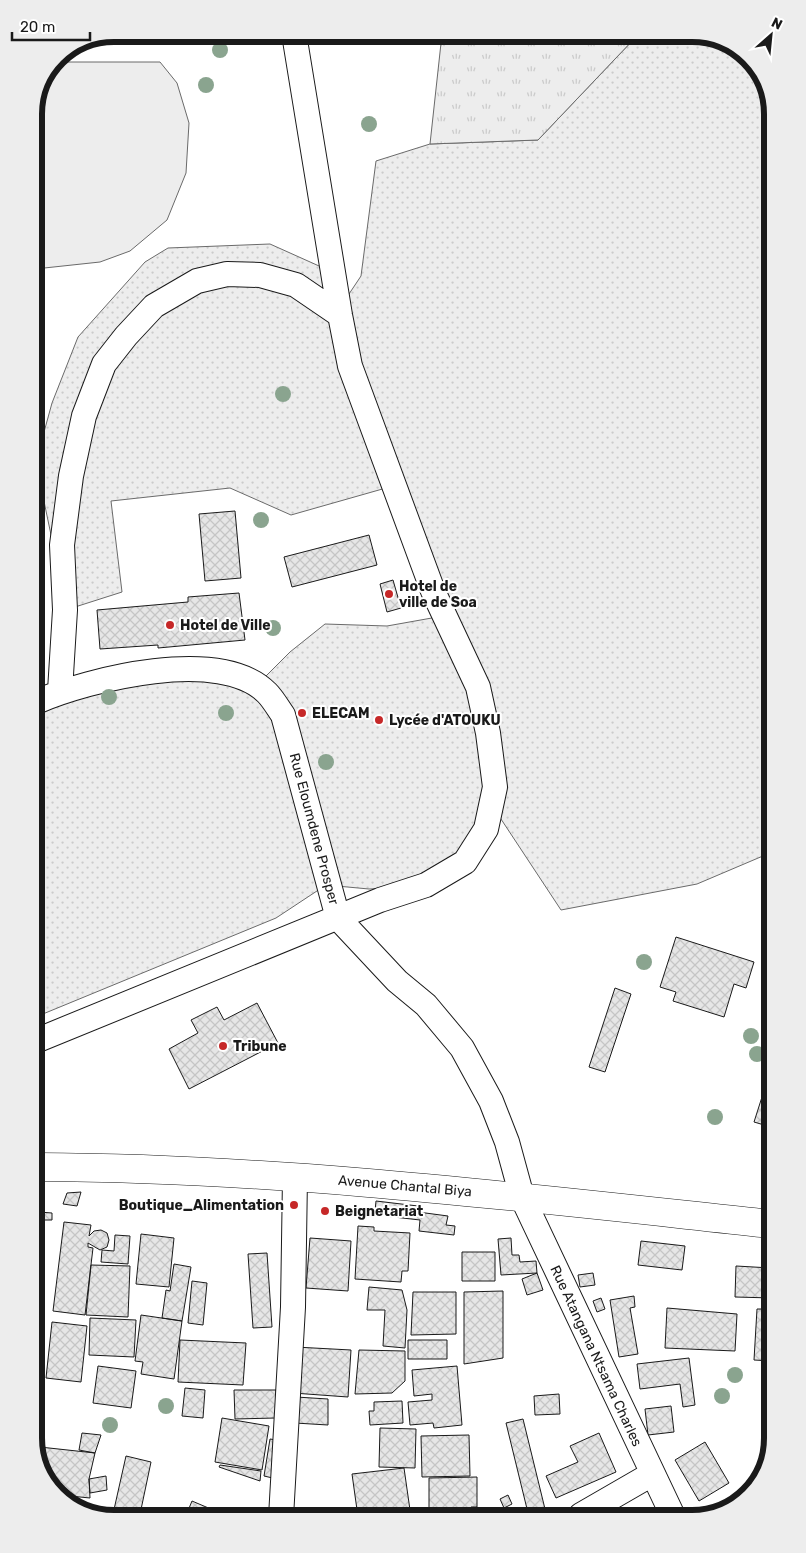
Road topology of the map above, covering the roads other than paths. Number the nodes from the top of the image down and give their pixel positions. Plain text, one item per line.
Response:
1 (295, 43) edge
2 (340, 315) junction
3 (60, 691) junction
4 (43, 699) edge
5 (338, 918) junction
6 (43, 1038) edge
7 (43, 1167) edge
8 (295, 1176) junction
9 (522, 1197) junction
10 (764, 1223) edge
11 (652, 1474) junction
12 (281, 1510) edge
13 (588, 1510) edge
14 (670, 1510) edge

1 - 2 street
2 - 3 street
2 - 5 street
3 - 4 street, Rue Eloumdene Prosper
3 - 5 street, Rue Eloumdene Prosper
5 - 6 street, Rue Eloumdene Prosper
5 - 9 street, Rue Atangana Ntsama Charles
7 - 8 main road, Avenue Chantal Biya
8 - 9 main road, Avenue Chantal Biya
8 - 12 street
9 - 10 main road, Avenue Chantal Biya
9 - 11 street, Rue Atangana Ntsama Charles
11 - 13 street
11 - 14 street, Rue Atangana Ntsama Charles

